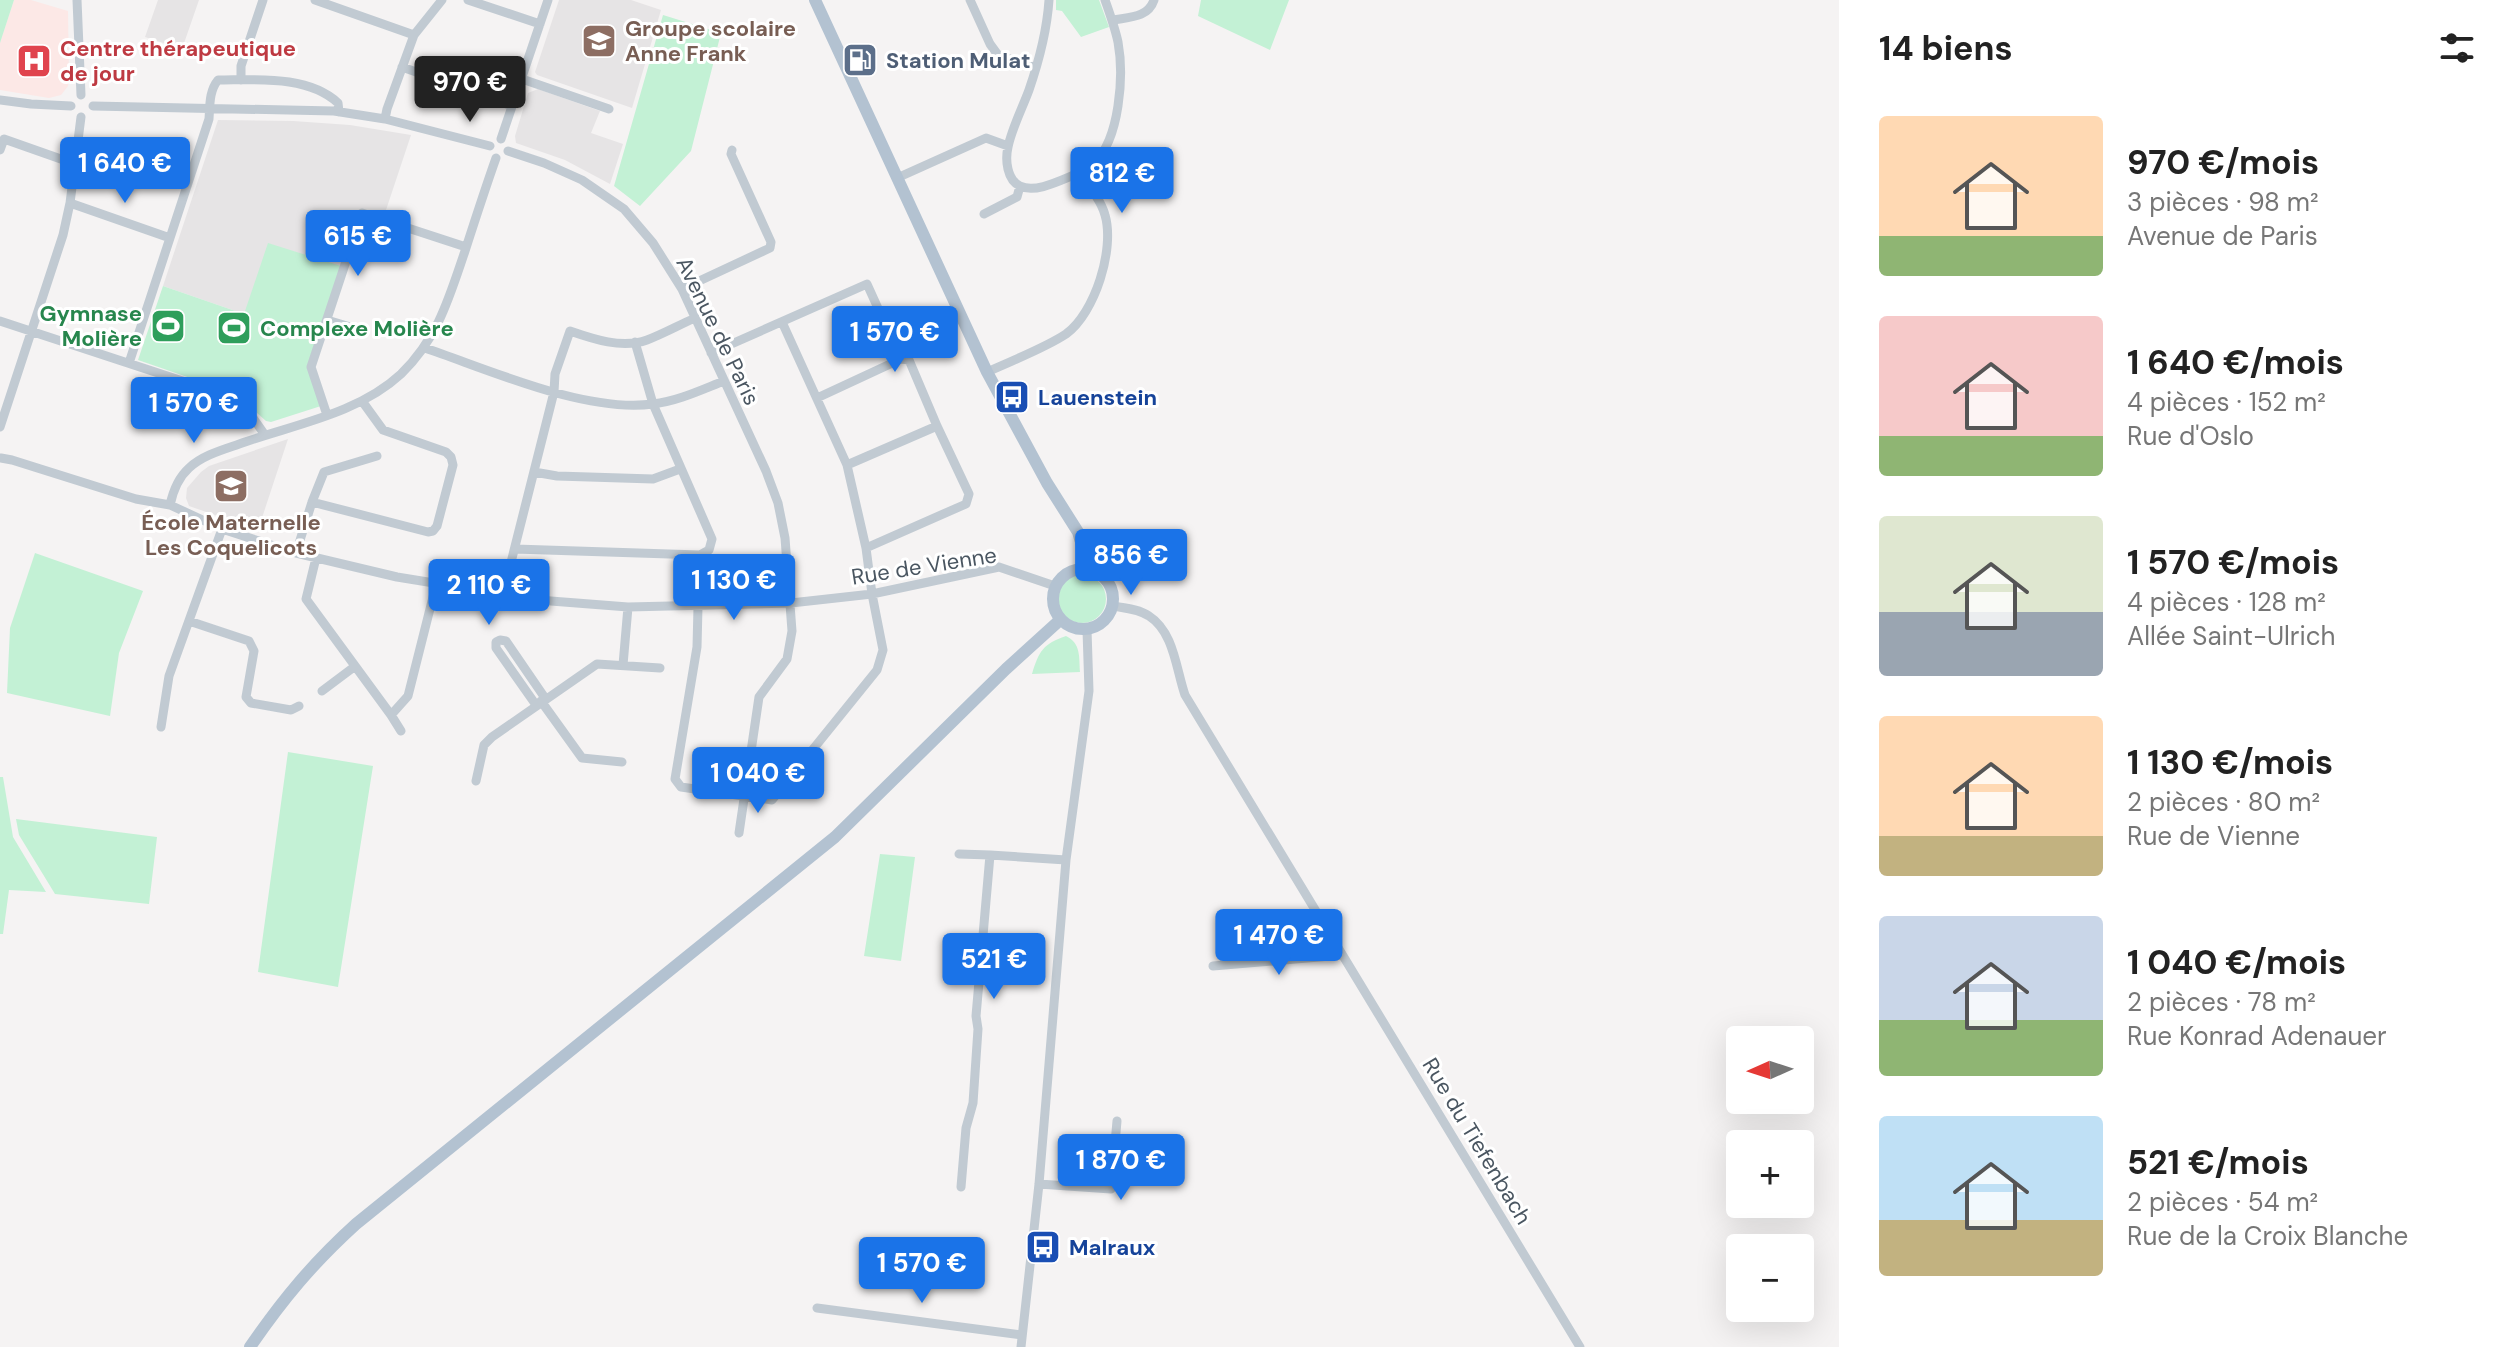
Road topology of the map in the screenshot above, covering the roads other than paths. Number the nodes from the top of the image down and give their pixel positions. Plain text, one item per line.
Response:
1 (77, 0) edge
2 (263, 0) edge
3 (315, 0) edge
4 (442, 0) edge
5 (468, 0) edge
6 (548, 0) edge
7 (815, 0) edge
8 (970, 0) edge
9 (1049, 0) edge
10 (1105, 0) edge
11 (1154, 0) edge
12 (1113, 20) junction
13 (540, 24) junction
14 (414, 35) junction
15 (402, 67) junction
16 (1036, 68) junction
17 (522, 79) junction
18 (241, 80) junction
19 (81, 95) junction
20 (0, 100) edge
21 (71, 106) junction
22 (93, 106) junction
23 (512, 106) junction
24 (210, 107) junction
25 (609, 109) dead end
26 (339, 112) junction
27 (81, 117) junction
28 (385, 119) junction
29 (501, 139) junction
30 (490, 146) junction
31 (1008, 146) junction
32 (0, 150) edge
33 (732, 150) dead end
34 (508, 151) junction
35 (496, 158) junction
36 (75, 164) junction
37 (1079, 173) junction
38 (897, 178) junction
39 (1020, 186) junction
40 (70, 203) junction
41 (984, 214) dead end
42 (170, 238) junction
43 (466, 247) junction
44 (682, 289) junction
45 (695, 318) junction
46 (327, 320) junction
47 (0, 321) edge
48 (782, 322) junction
49 (357, 329) dead end
50 (32, 331) junction
51 (635, 342) junction
52 (425, 348) junction
53 (711, 353) junction
54 (901, 359) junction
55 (129, 363) junction
56 (987, 372) junction
57 (724, 381) junction
58 (554, 392) junction
59 (817, 398) junction
60 (362, 401) junction
61 (653, 404) junction
62 (327, 415) junction
63 (937, 426) junction
64 (0, 427) edge
65 (265, 435) junction
66 (0, 448) edge
67 (377, 456) dead end
68 (0, 459) edge
69 (847, 465) junction
70 (680, 469) junction
71 (534, 472) junction
72 (312, 502) junction
73 (170, 505) junction
74 (222, 529) junction
75 (866, 548) junction
76 (515, 549) junction
77 (296, 553) junction
78 (316, 558) junction
79 (1085, 568) junction
80 (436, 585) junction
81 (1055, 586) junction
82 (503, 594) junction
83 (872, 594) junction
84 (791, 603) junction
85 (1113, 606) junction
86 (628, 607) junction
87 (698, 607) junction
88 (1060, 620) junction
89 (189, 621) junction
90 (1087, 630) junction
91 (623, 665) junction
92 (354, 667) junction
93 (660, 668) dead end
94 (322, 691) dead end
95 (541, 701) junction
96 (299, 706) dead end
97 (391, 715) junction
98 (161, 727) dead end
99 (401, 731) dead end
100 (622, 762) dead end
101 (476, 781) dead end
102 (745, 797) junction
103 (739, 833) dead end
104 (959, 854) dead end
105 (990, 855) junction
106 (1067, 857) junction
107 (1342, 955) junction
108 (1213, 966) dead end
109 (1117, 1121) dead end
110 (1039, 1184) junction
111 (961, 1187) dead end
112 (817, 1308) dead end
113 (1022, 1335) junction
114 (250, 1347) edge
115 (1021, 1347) edge
116 (1580, 1347) edge

1 - 19 street
2 - 18 street
3 - 14 street
4 - 14 street
5 - 13 street
6 - 13 street
7 - 38 main road
8 - 16 street
9 - 16 street
10 - 12 street
11 - 12 street
12 - 37 street
13 - 17 street
14 - 15 street
15 - 23 street
15 - 28 street
16 - 31 street
17 - 23 street
17 - 25 street
18 - 24 street
18 - 26 street
19 - 21 street
19 - 22 street
20 - 21 street
21 - 27 street
22 - 24 street
22 - 27 street
23 - 29 street
24 - 26 street
24 - 42 street
26 - 28 street
27 - 36 street
28 - 30 street
29 - 30 street
29 - 34 street
30 - 35 street
31 - 38 street
31 - 39 street
32 - 36 street
33 - 44 street
34 - 35 street
34 - 44 street, Avenue de Paris
35 - 43 street
36 - 40 street
37 - 39 street
37 - 56 street
38 - 56 main road
39 - 41 street
40 - 42 street
40 - 50 street
42 - 55 street
43 - 46 street
43 - 52 street
44 - 45 street, Avenue de Paris
45 - 51 street
45 - 53 street, Avenue de Paris
46 - 49 street
46 - 62 street
47 - 50 street
48 - 53 street
48 - 54 street
48 - 59 street
50 - 55 street
50 - 64 street
51 - 58 street
51 - 61 street
52 - 58 street
52 - 60 street
53 - 57 street, Avenue de Paris
54 - 59 street
54 - 63 street
55 - 65 street
56 - 79 main road
57 - 61 street
57 - 84 street, Avenue de Paris
58 - 61 street
58 - 71 street
59 - 69 street
60 - 62 street
60 - 72 street
61 - 70 street
62 - 65 street
63 - 69 street
63 - 75 street
65 - 73 street
66 - 68 street
67 - 72 street
68 - 73 street, Rue de Vienne
69 - 75 street
70 - 71 street
70 - 76 street
71 - 76 street
72 - 77 street
73 - 74 street, Rue de Vienne
74 - 77 street, Rue de Vienne
74 - 89 street
75 - 83 street
76 - 82 street
77 - 78 street, Rue de Vienne
78 - 80 street, Rue de Vienne
78 - 92 street
79 - 81 main road
79 - 85 main road
80 - 82 street, Rue de Vienne
80 - 97 street
81 - 83 street, Rue de Vienne
81 - 88 main road
82 - 86 street, Rue de Vienne
83 - 84 street, Rue de Vienne
83 - 102 street
84 - 87 street, Rue de Vienne
84 - 102 street, Avenue de Paris
85 - 90 main road
85 - 107 street, Rue du Tiefenbach
86 - 87 street, Rue de Vienne
86 - 91 street
87 - 102 street
88 - 90 main road
88 - 114 main road
89 - 96 street
89 - 98 street
90 - 106 street
91 - 93 street
91 - 95 street
92 - 94 street
92 - 97 street
95 - 95 street
95 - 100 street
95 - 101 street
97 - 99 street
102 - 103 street, Avenue de Paris
104 - 105 street
105 - 106 street
105 - 111 street
106 - 110 street
107 - 108 street
107 - 116 street, Rue du Tiefenbach
109 - 110 street
110 - 113 street
112 - 113 street
113 - 115 street

